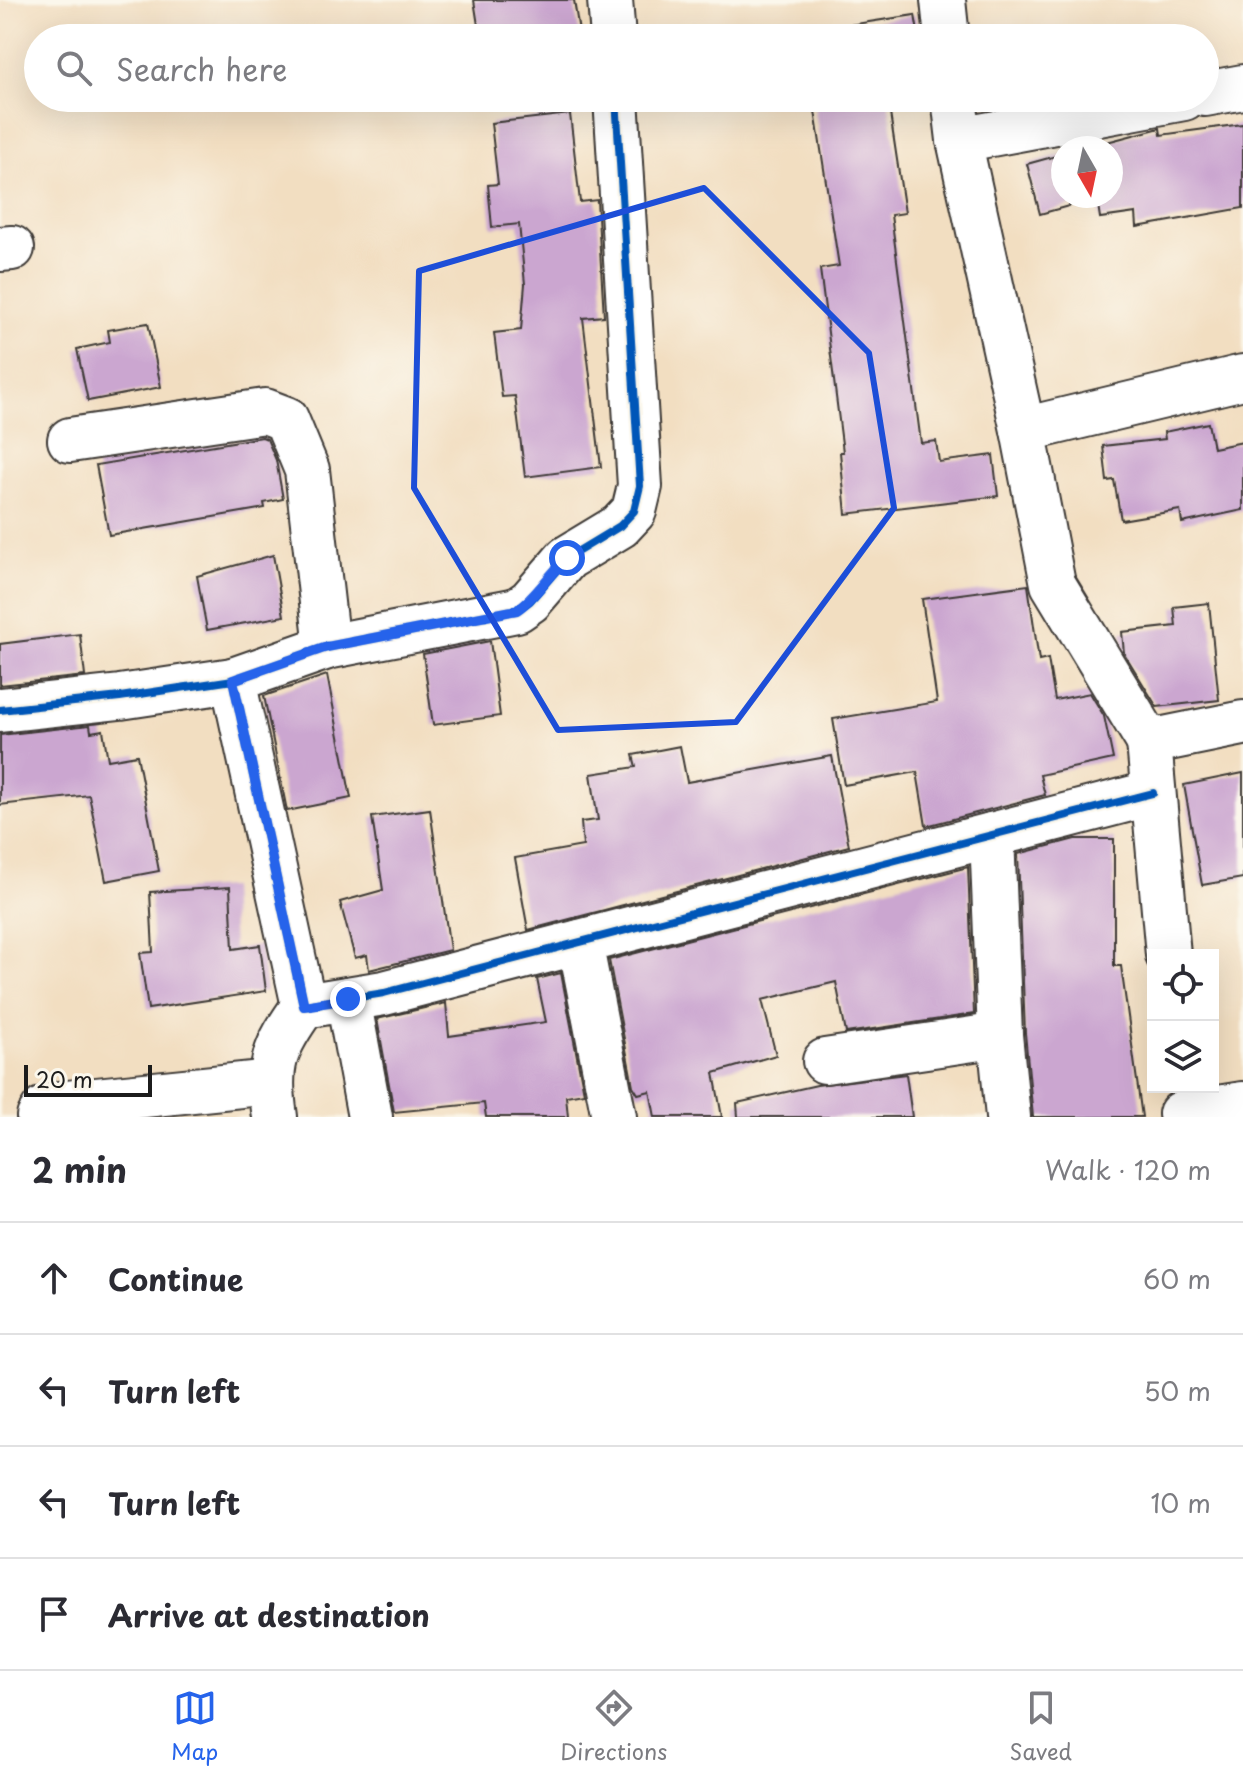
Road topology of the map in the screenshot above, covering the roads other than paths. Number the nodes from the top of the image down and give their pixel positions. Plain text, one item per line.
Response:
1 (610, 0) edge
2 (943, 0) edge
3 (612, 24) edge
4 (946, 24) edge
5 (1243, 87) edge
6 (1219, 91) edge
7 (617, 112) edge
8 (1033, 112) edge
9 (957, 119) edge
10 (1243, 377) edge
11 (1023, 430) junction
12 (70, 440) dead end
13 (327, 647) junction
14 (233, 680) junction
15 (0, 710) edge
16 (1243, 723) edge
17 (1149, 742) junction
18 (1153, 793) junction
19 (992, 835) junction
20 (580, 942) junction
21 (1167, 949) edge
22 (348, 999) junction
23 (304, 1006) junction
24 (1000, 1035) junction
25 (825, 1061) dead end
26 (273, 1100) edge
27 (1243, 1104) edge
28 (1181, 1106) edge
29 (39, 1117) edge
30 (370, 1117) edge
31 (614, 1117) edge
32 (1008, 1117) edge

1 - 3 street
2 - 4 street
5 - 6 street
7 - 13 street
8 - 9 street
9 - 11 street
10 - 11 street
11 - 17 street
12 - 13 street
13 - 14 street
14 - 15 street
14 - 23 street
16 - 17 street
17 - 18 street
18 - 19 street
18 - 21 street
19 - 20 street
19 - 24 street
20 - 22 street
20 - 31 street
22 - 23 street
22 - 30 street
23 - 26 street
24 - 25 street
24 - 32 street
26 - 29 street
27 - 28 street

